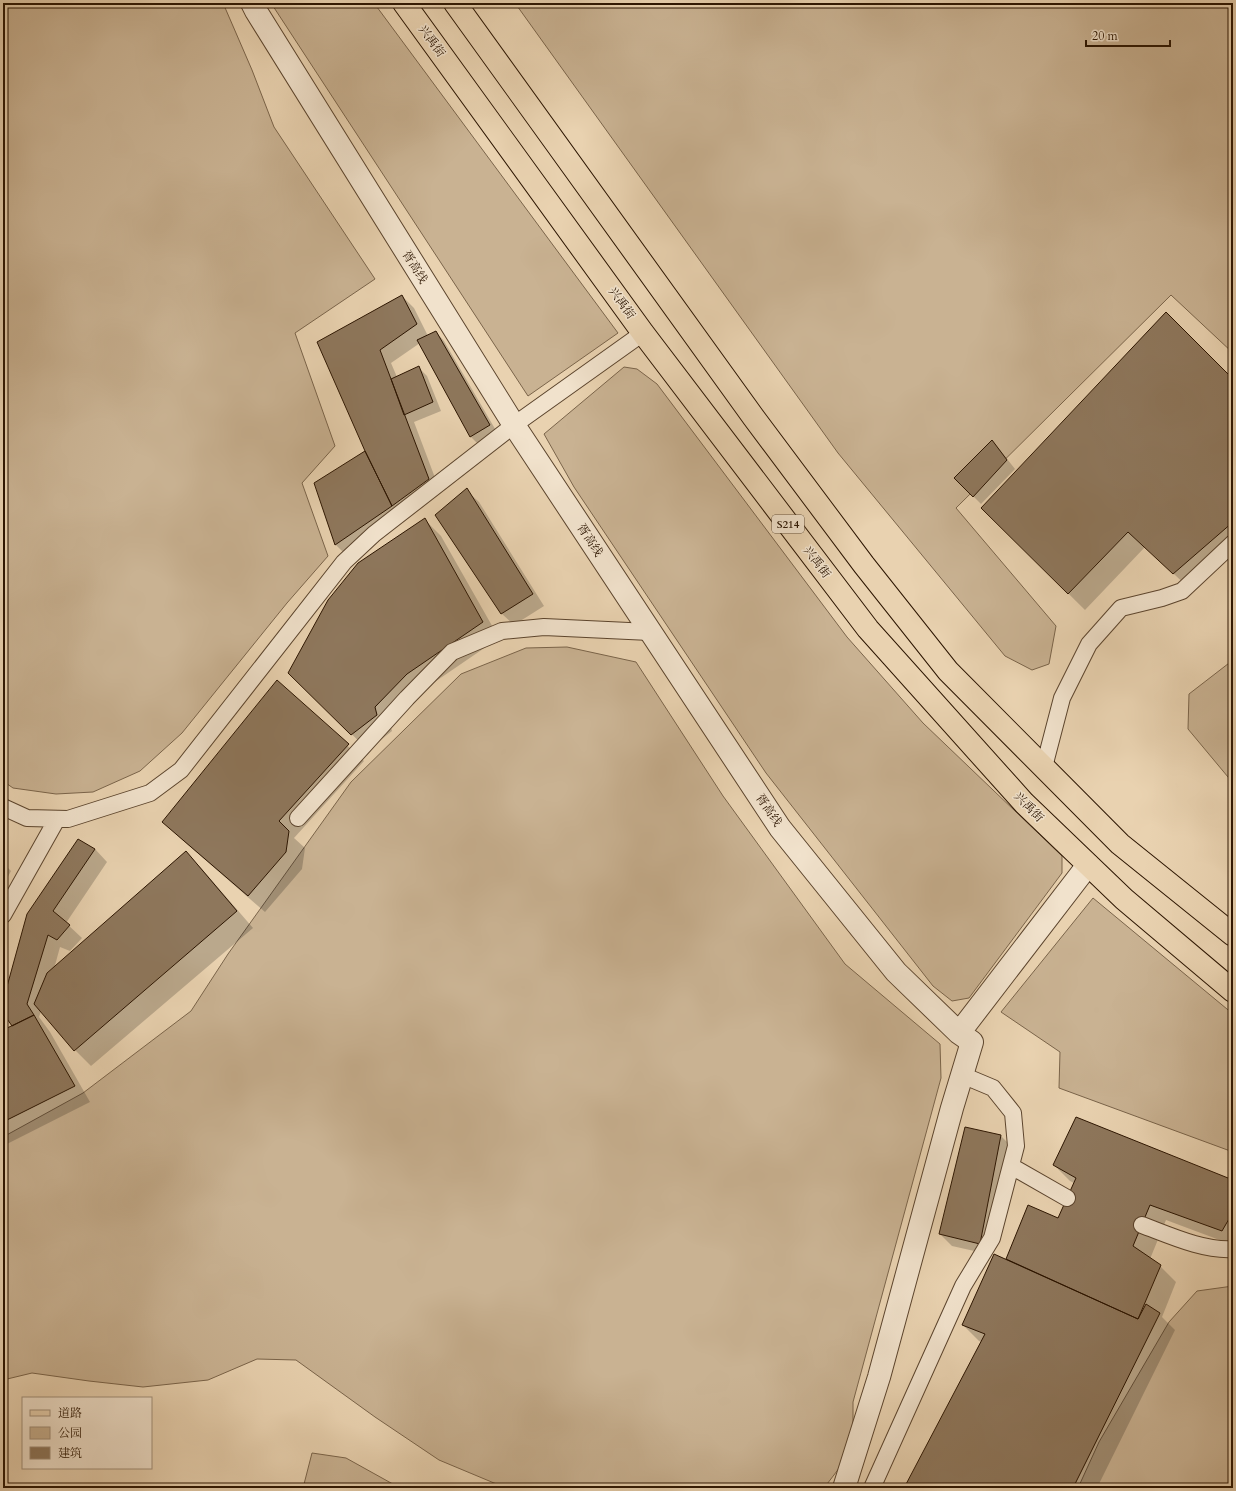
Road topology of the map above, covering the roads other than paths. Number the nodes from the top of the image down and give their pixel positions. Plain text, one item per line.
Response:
1 (252, 3) edge
2 (404, 3) edge
3 (455, 3) edge
4 (643, 332) junction
5 (514, 425) junction
6 (1233, 543) edge
7 (650, 632) junction
8 (1044, 767) junction
9 (3, 807) edge
10 (298, 818) dead end
11 (57, 819) junction
12 (1088, 865) junction
13 (3, 915) edge
14 (1233, 935) edge
15 (1233, 991) edge
16 (966, 1038) junction
17 (962, 1075) junction
18 (1011, 1166) junction
19 (1067, 1198) dead end
20 (1142, 1225) dead end
21 (1233, 1249) edge
22 (844, 1488) edge
23 (872, 1488) edge

1 - 5 street, 胥高线
2 - 4 main road, 兴禹街 / S214
3 - 8 main road
4 - 5 lane
4 - 12 main road, 兴禹街 / S214
5 - 7 street, 胥高线
5 - 11 lane
6 - 8 lane
7 - 10 lane
7 - 16 street, 胥高线
8 - 14 main road
9 - 11 lane
11 - 13 lane
12 - 15 main road, 兴禹街 / S214
12 - 16 street
16 - 17 street
17 - 18 lane
17 - 22 street
18 - 19 lane
18 - 23 lane
20 - 21 lane

